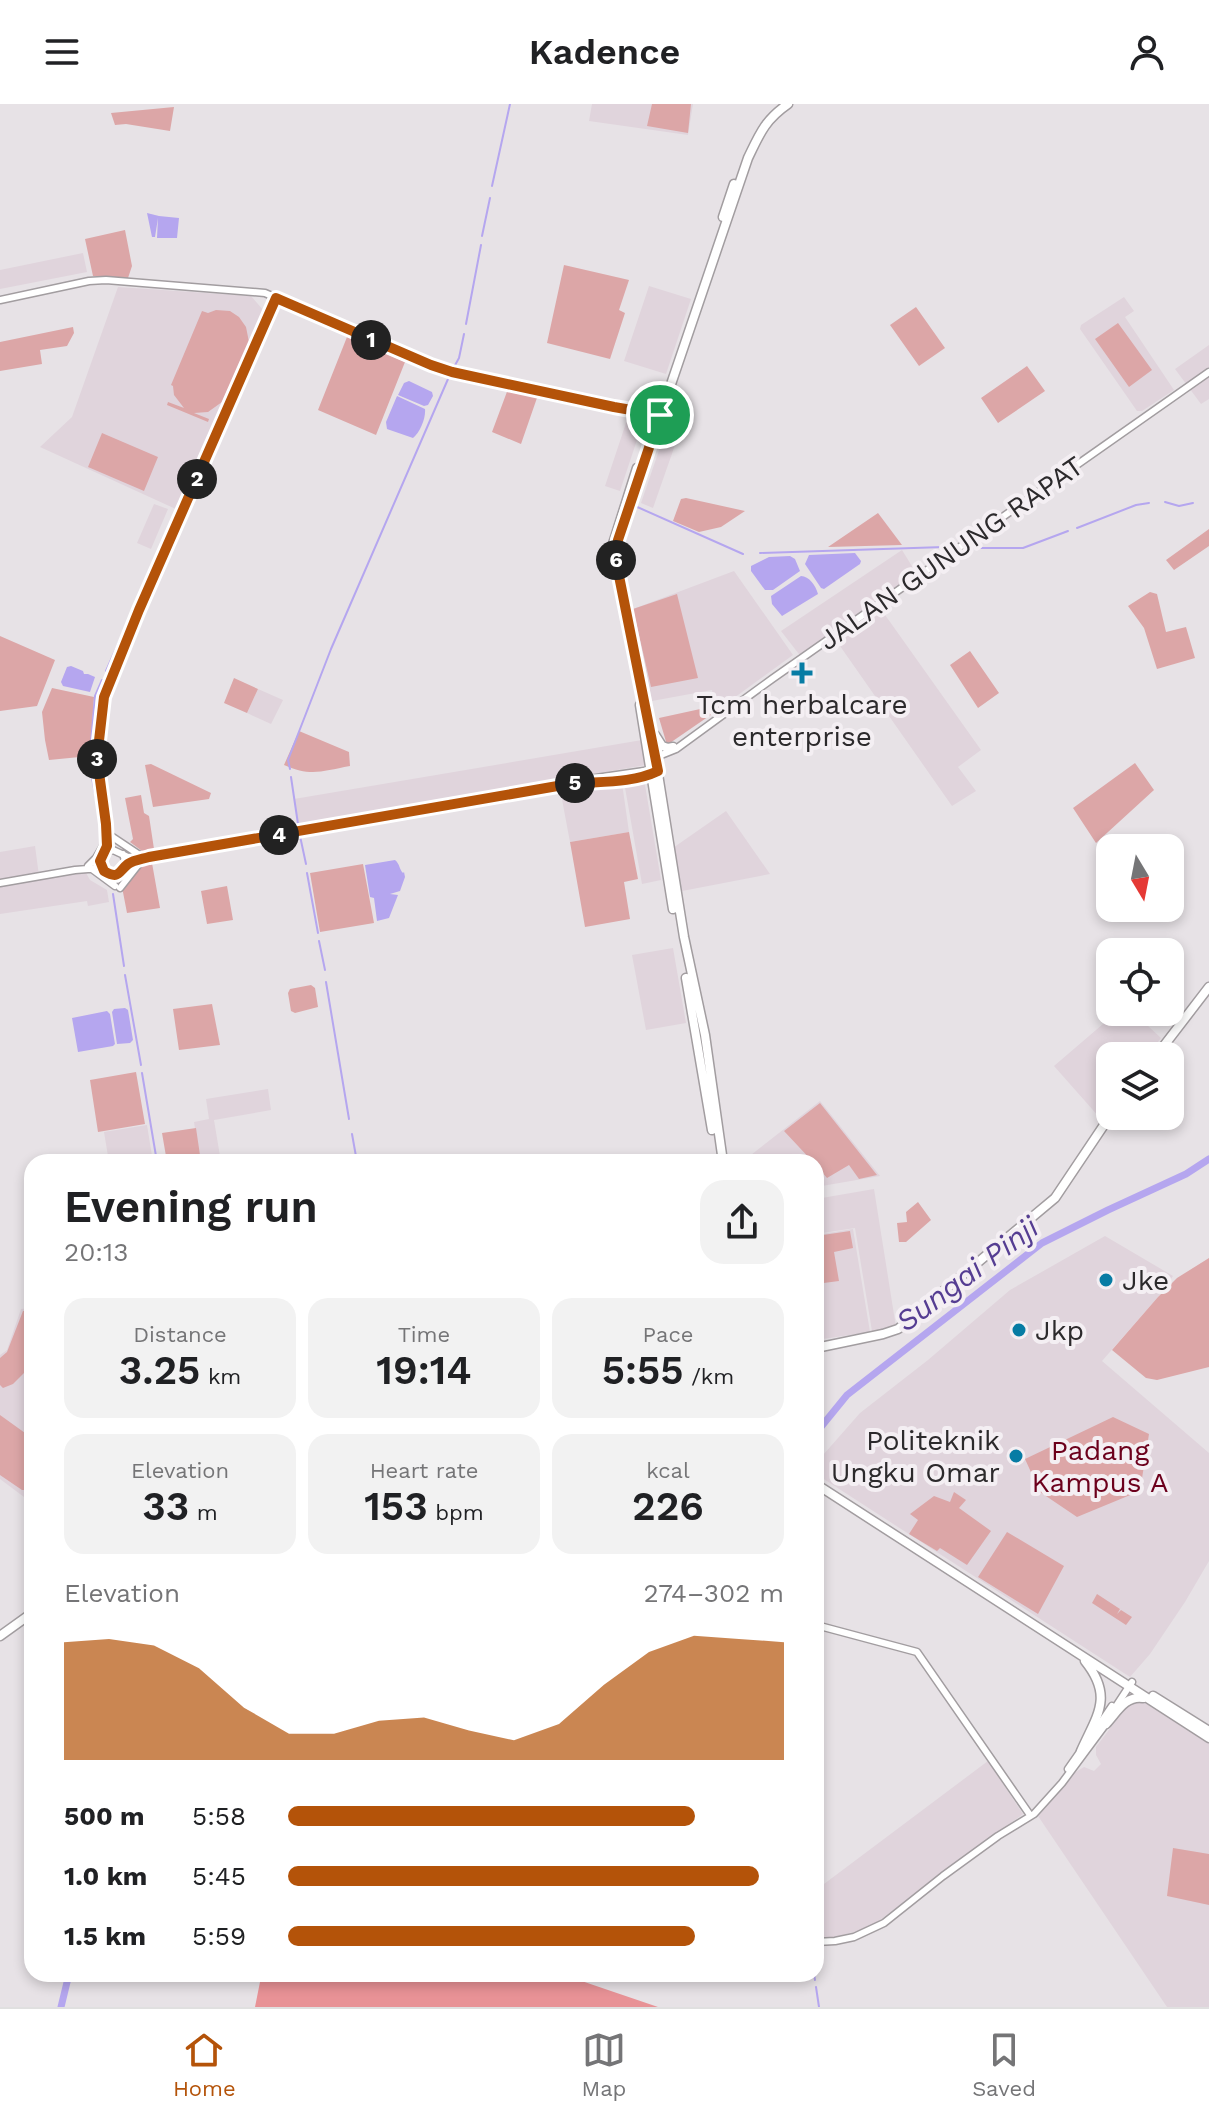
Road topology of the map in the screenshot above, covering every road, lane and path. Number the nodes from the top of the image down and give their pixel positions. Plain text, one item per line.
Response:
1 (780, 104) edge
2 (788, 104) edge
3 (276, 298) junction
4 (0, 300) edge
5 (1209, 372) edge
6 (657, 417) junction
7 (650, 724) junction
8 (693, 735) junction
9 (673, 747) junction
10 (653, 753) junction
11 (654, 772) junction
12 (109, 836) junction
13 (106, 852) junction
14 (120, 852) junction
15 (144, 857) junction
16 (101, 865) junction
17 (89, 867) junction
18 (125, 867) junction
19 (0, 883) edge
20 (1209, 987) edge
21 (700, 1020) junction
22 (1167, 1042) edge
23 (703, 1068) junction
24 (717, 1129) junction
25 (1101, 1130) edge
26 (719, 1154) edge
27 (719, 1154) edge
28 (824, 1346) edge
29 (824, 1487) edge
30 (824, 1487) edge
31 (24, 1619) edge
32 (824, 1627) edge
33 (0, 1636) edge
34 (1079, 1654) junction
35 (1129, 1684) junction
36 (1154, 1703) junction
37 (1106, 1724) junction
38 (1209, 1731) edge
39 (1209, 1738) edge
40 (1081, 1751) junction
41 (1030, 1815) junction
42 (824, 1942) edge

1 - 6 main road
2 - 6 main road
3 - 4 street
3 - 6 street
3 - 12 street
5 - 8 street, JALAN GUNUNG RAPAT
6 - 7 main road
6 - 10 main road
7 - 9 main road
7 - 10 main road
8 - 9 street, JALAN GUNUNG RAPAT
8 - 10 street, JALAN GUNUNG RAPAT
9 - 10 street, JALAN GUNUNG RAPAT
10 - 11 main road
11 - 15 street
11 - 21 main road
11 - 23 main road
12 - 13 street
12 - 14 street
12 - 15 street
12 - 17 street
13 - 14 street
13 - 16 street
14 - 15 street
14 - 18 street
15 - 17 street
15 - 18 street
16 - 17 street
16 - 18 street
17 - 19 street
20 - 22 main road
21 - 23 main road
21 - 24 main road
23 - 24 main road
23 - 26 main road
24 - 27 main road
25 - 28 main road
29 - 34 main road
30 - 35 main road
31 - 33 main road
32 - 41 street
34 - 35 main road
34 - 40 main road
35 - 36 main road
35 - 37 street
35 - 38 main road
35 - 40 street
36 - 37 main road
36 - 39 main road
37 - 41 street
40 - 41 street
41 - 42 street

